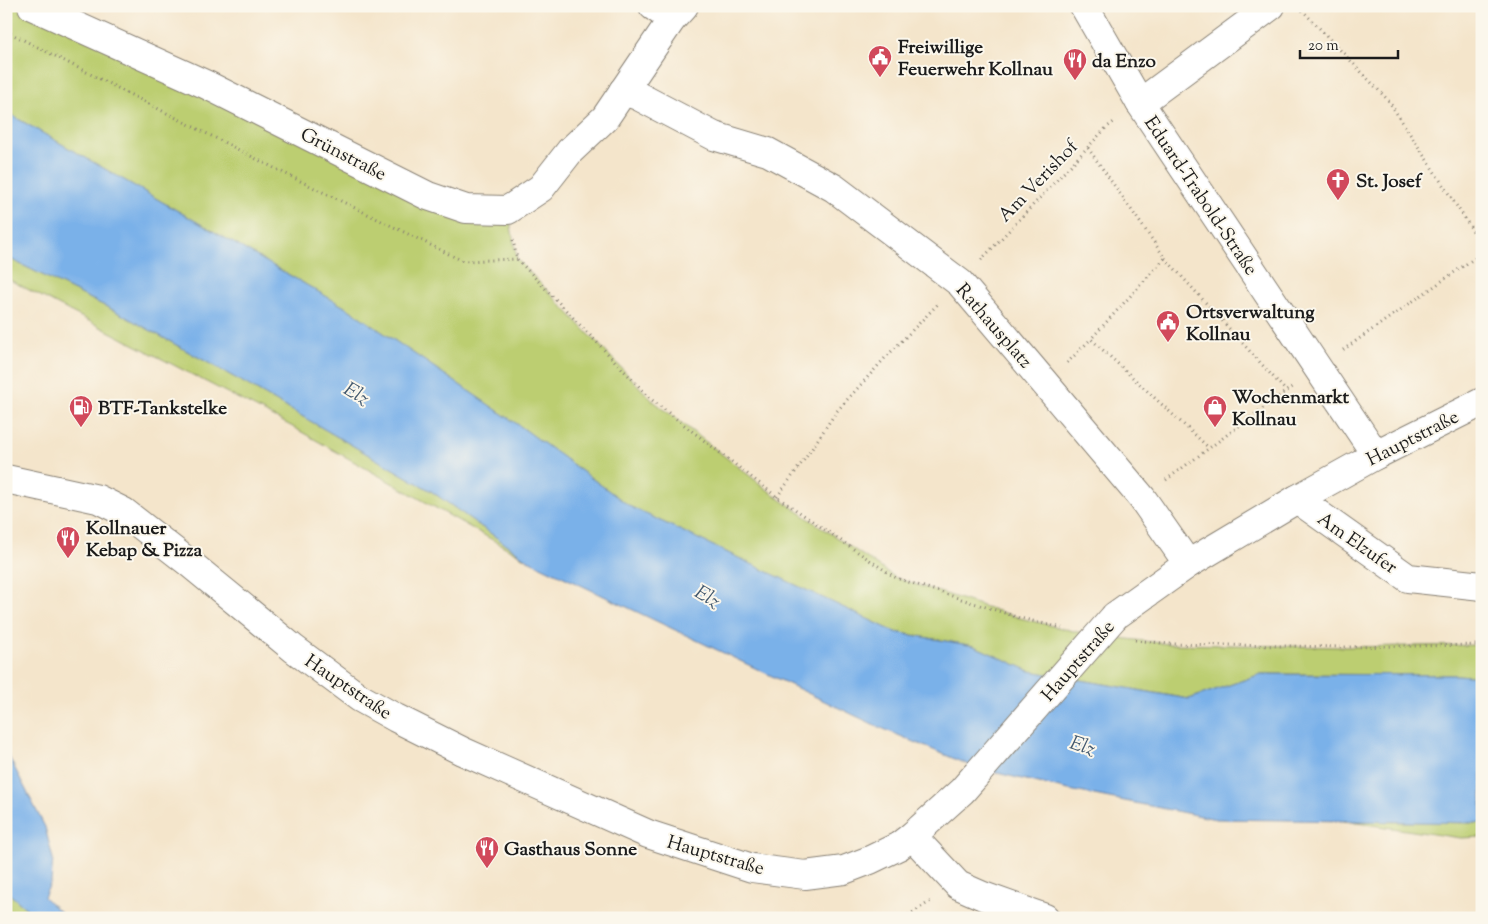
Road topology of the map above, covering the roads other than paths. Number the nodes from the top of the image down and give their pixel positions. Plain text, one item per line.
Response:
1 (32, 6) edge
2 (1084, 6) edge
3 (1271, 6) edge
4 (670, 11) edge
5 (624, 91) junction
6 (1140, 103) junction
7 (1482, 402) edge
8 (1376, 455) junction
9 (6, 479) edge
10 (1297, 499) junction
11 (1188, 564) junction
12 (1482, 586) edge
13 (912, 836) junction
14 (1044, 918) edge

1 - 5 street, Grünstraße
2 - 6 street, Eduard-Trabold-Straße
3 - 6 street
4 - 5 street, Grünstraße
5 - 11 street, Rathausplatz
6 - 8 street, Eduard-Trabold-Straße
7 - 8 street, Hauptstraße
8 - 10 street, Hauptstraße
9 - 13 street, Hauptstraße
10 - 11 street, Hauptstraße
10 - 12 street, Am Elzufer
11 - 13 street, Hauptstraße, bridge
13 - 14 street

